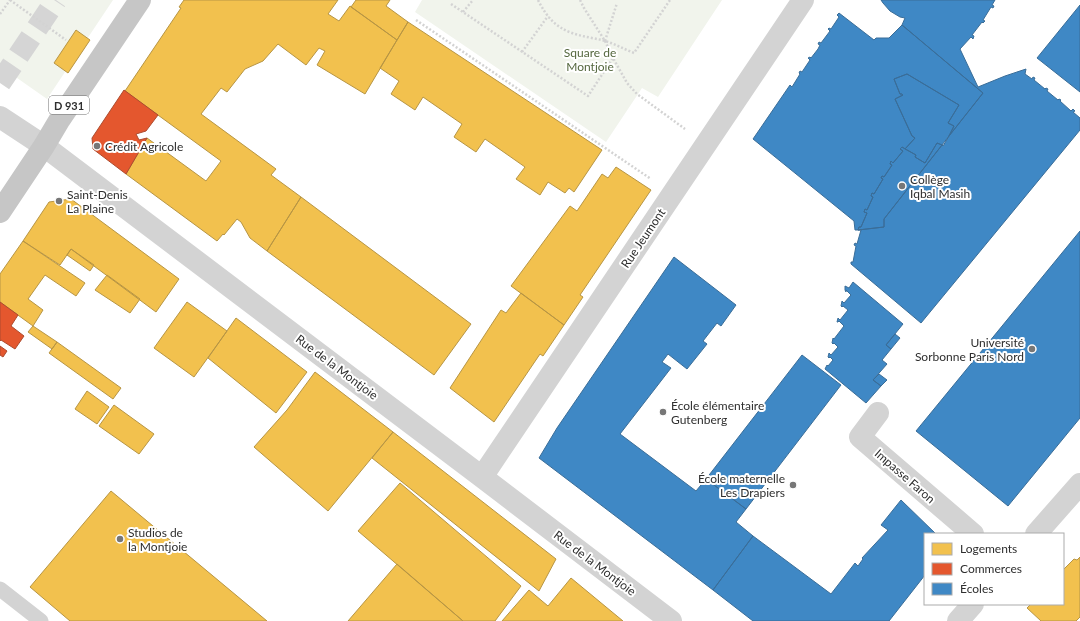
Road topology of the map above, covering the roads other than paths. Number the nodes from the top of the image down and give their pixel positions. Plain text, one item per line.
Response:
1 (140, 0) edge
2 (803, 0) edge
3 (0, 117) edge
4 (44, 146) junction
5 (0, 212) edge
6 (878, 413) dead end
7 (482, 477) junction
8 (1071, 500) edge
9 (972, 533) edge
10 (1037, 533) edge
11 (0, 589) edge
12 (972, 605) edge
13 (41, 621) edge
14 (671, 621) edge
15 (958, 621) edge

1 - 4 main road, D 931
2 - 7 street, Rue Jeumont
3 - 4 street, Rue de la Montjoie
4 - 5 main road, D 931
4 - 7 street, Rue de la Montjoie
6 - 9 street, Impasse Faron
7 - 14 street, Rue de la Montjoie
8 - 10 street
11 - 13 lane
12 - 15 street

